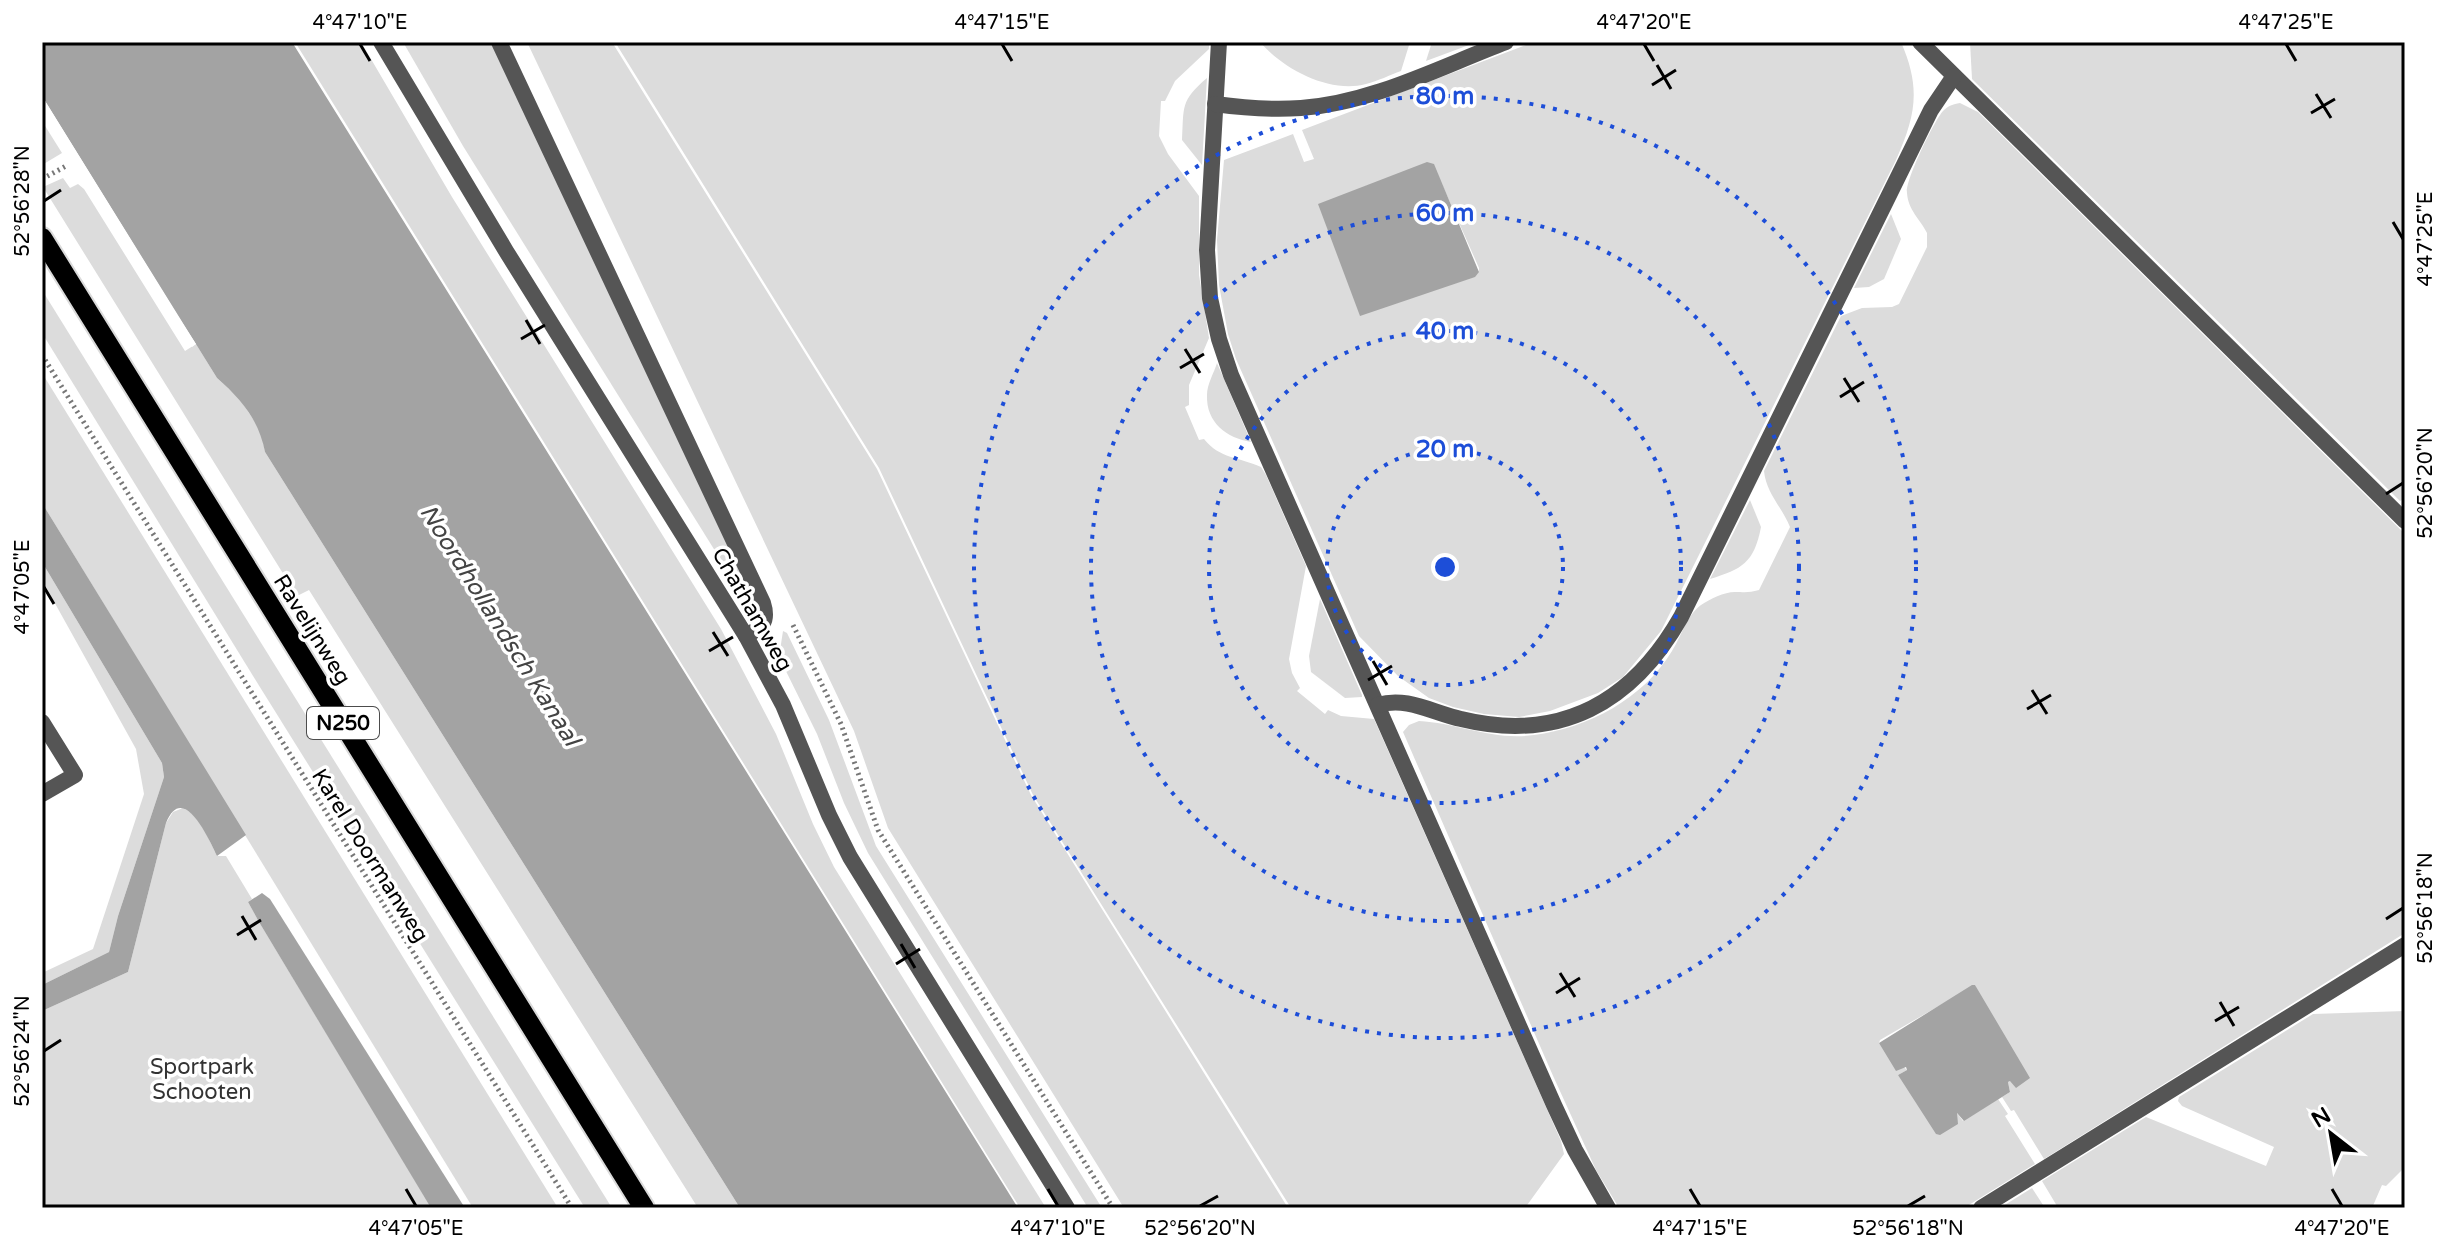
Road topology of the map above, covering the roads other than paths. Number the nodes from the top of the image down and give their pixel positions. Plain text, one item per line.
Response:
1 (381, 42) edge
2 (499, 42) edge
3 (1219, 42) edge
4 (1506, 42) edge
5 (1920, 42) edge
6 (1954, 76) junction
7 (1215, 104) junction
8 (42, 238) edge
9 (2405, 521) edge
10 (746, 636) junction
11 (1378, 705) junction
12 (42, 722) edge
13 (42, 794) edge
14 (2405, 945) edge
15 (644, 1208) edge
16 (1067, 1208) edge
17 (1608, 1208) edge
18 (1981, 1208) edge

1 - 10 street, Chathamweg
2 - 10 street
3 - 7 street
4 - 7 street
5 - 6 street
6 - 9 street
6 - 11 street
7 - 11 street
8 - 15 main road, Ravelijnweg / N250
10 - 16 street, Chathamweg
11 - 17 street
12 - 13 street
14 - 18 street

